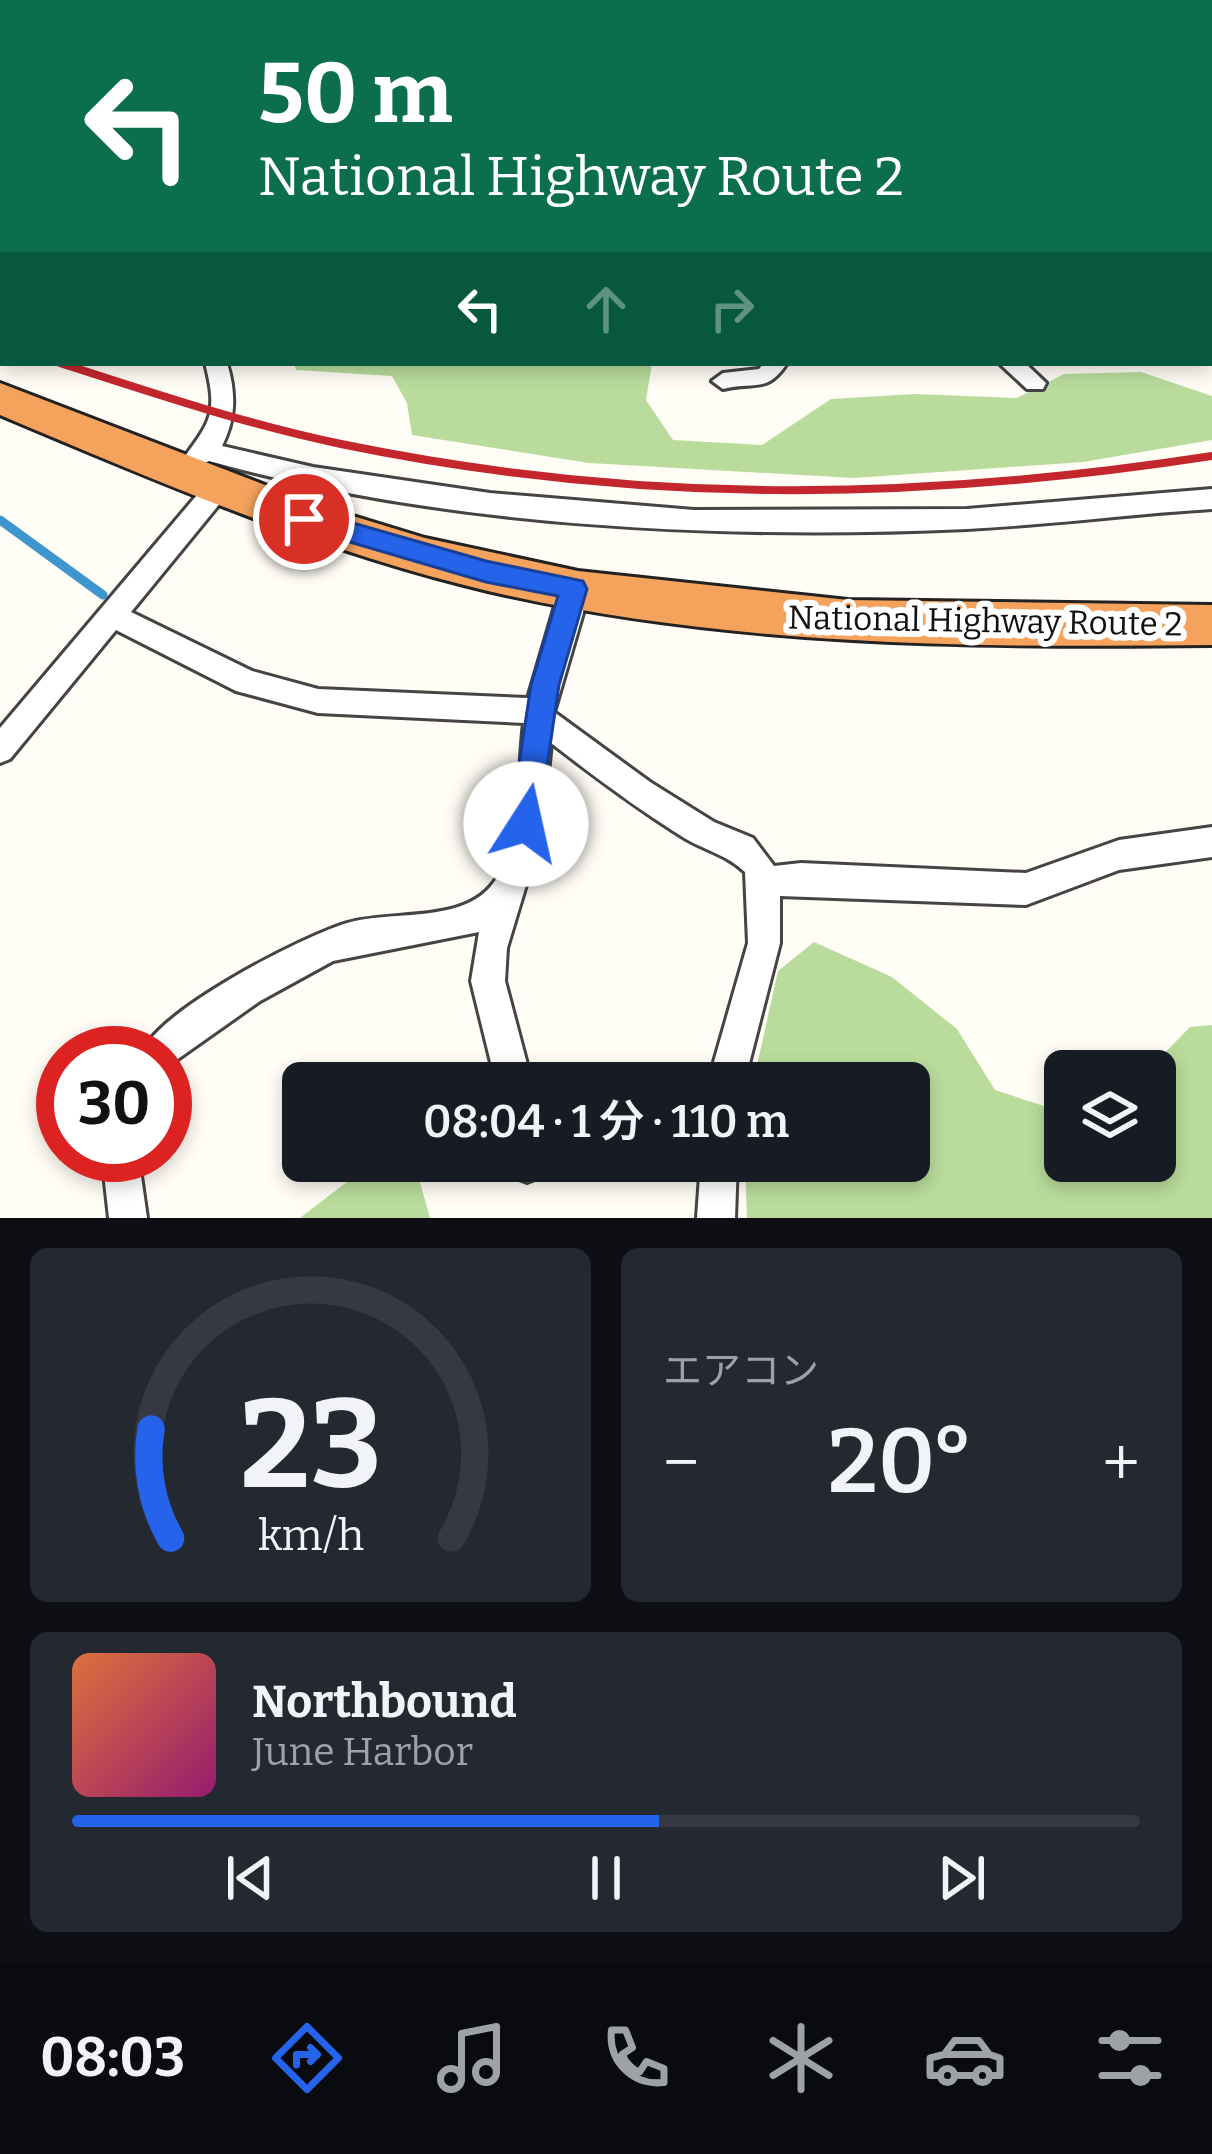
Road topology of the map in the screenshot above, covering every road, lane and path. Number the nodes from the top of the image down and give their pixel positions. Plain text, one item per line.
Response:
1 (218, 366) edge
2 (774, 366) edge
3 (1014, 366) edge
4 (723, 381) dead end
5 (1035, 383) dead end
6 (0, 398) edge
7 (200, 471) junction
8 (1212, 499) edge
9 (573, 589) junction
10 (114, 616) junction
11 (1212, 625) edge
12 (540, 715) junction
13 (0, 750) edge
14 (1212, 842) edge
15 (764, 882) junction
16 (510, 889) junction
17 (192, 1026) edge
18 (509, 1062) edge
19 (732, 1062) edge
20 (123, 1182) edge
21 (718, 1182) edge
22 (128, 1218) edge
23 (716, 1218) edge

1 - 7 street
2 - 4 street
3 - 5 street
6 - 7 highway, National Highway Route 2
7 - 8 street
7 - 9 highway, National Highway Route 2
7 - 10 street
9 - 11 highway, National Highway Route 2
9 - 12 street
10 - 12 street
10 - 13 street
12 - 15 street
12 - 16 street
14 - 15 street
15 - 19 street
16 - 17 street
16 - 18 street
20 - 22 street
21 - 23 street

